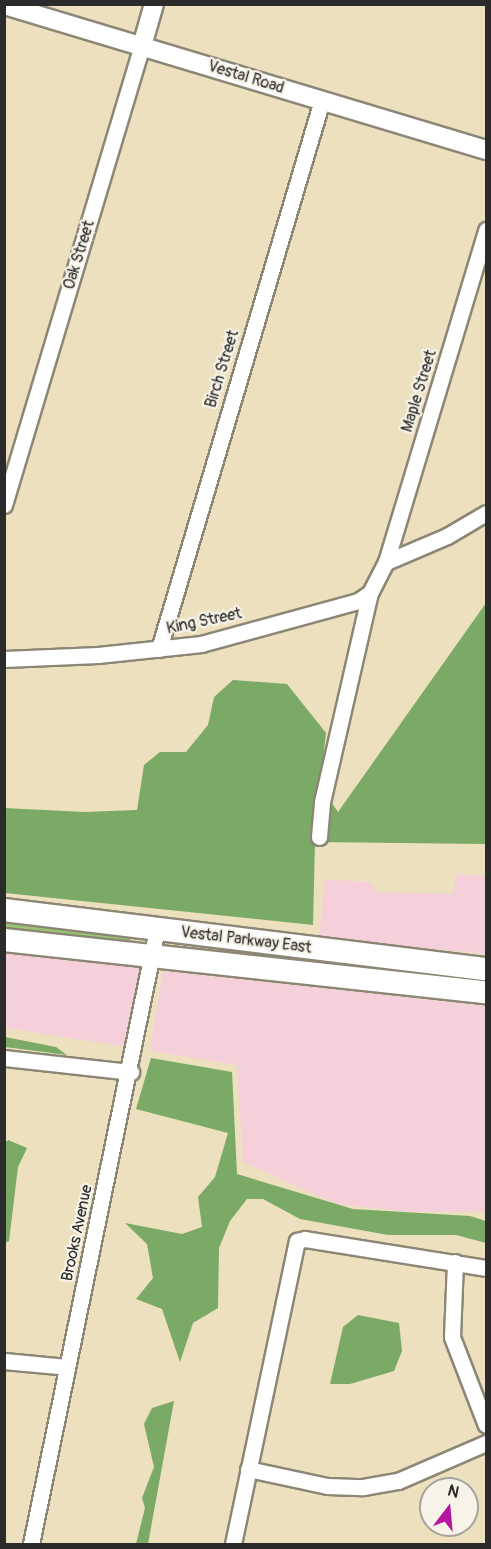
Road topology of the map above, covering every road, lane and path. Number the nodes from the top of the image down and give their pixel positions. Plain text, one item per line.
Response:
1 (154, 4) edge
2 (4, 5) edge
3 (142, 46) junction
4 (322, 100) junction
5 (486, 150) edge
6 (486, 230) edge
7 (4, 505) edge
8 (486, 513) edge
9 (386, 562) junction
10 (370, 593) junction
11 (159, 649) junction
12 (4, 659) edge
13 (319, 837) dead end
14 (4, 910) edge
15 (157, 929) junction
16 (4, 940) edge
17 (152, 954) junction
18 (486, 969) edge
19 (486, 992) edge
20 (4, 1058) edge
21 (131, 1072) junction
22 (455, 1262) junction
23 (486, 1268) edge
24 (4, 1361) edge
25 (67, 1367) junction
26 (486, 1425) edge
27 (486, 1443) edge
28 (248, 1469) junction
29 (31, 1545) edge
30 (232, 1545) edge

1 - 3 street, Oak Street
2 - 3 street, Vestal Road
3 - 4 street, Vestal Road
3 - 7 street, Oak Street
4 - 5 street, Vestal Road
4 - 11 street, Birch Street
6 - 9 street, Maple Street
8 - 9 street
9 - 10 street
10 - 11 street, King Street
10 - 13 street
11 - 12 street, King Street
14 - 15 main road, Vestal Parkway East
15 - 17 street, Brooks Avenue
15 - 18 main road, Vestal Parkway East
16 - 17 main road, Vestal Parkway East
17 - 19 main road, Vestal Parkway East
17 - 21 street, Brooks Avenue
20 - 21 street
21 - 25 street, Brooks Avenue
22 - 23 street
22 - 26 street
22 - 28 street
24 - 25 street
25 - 29 street, Brooks Avenue
27 - 28 street
28 - 30 street

